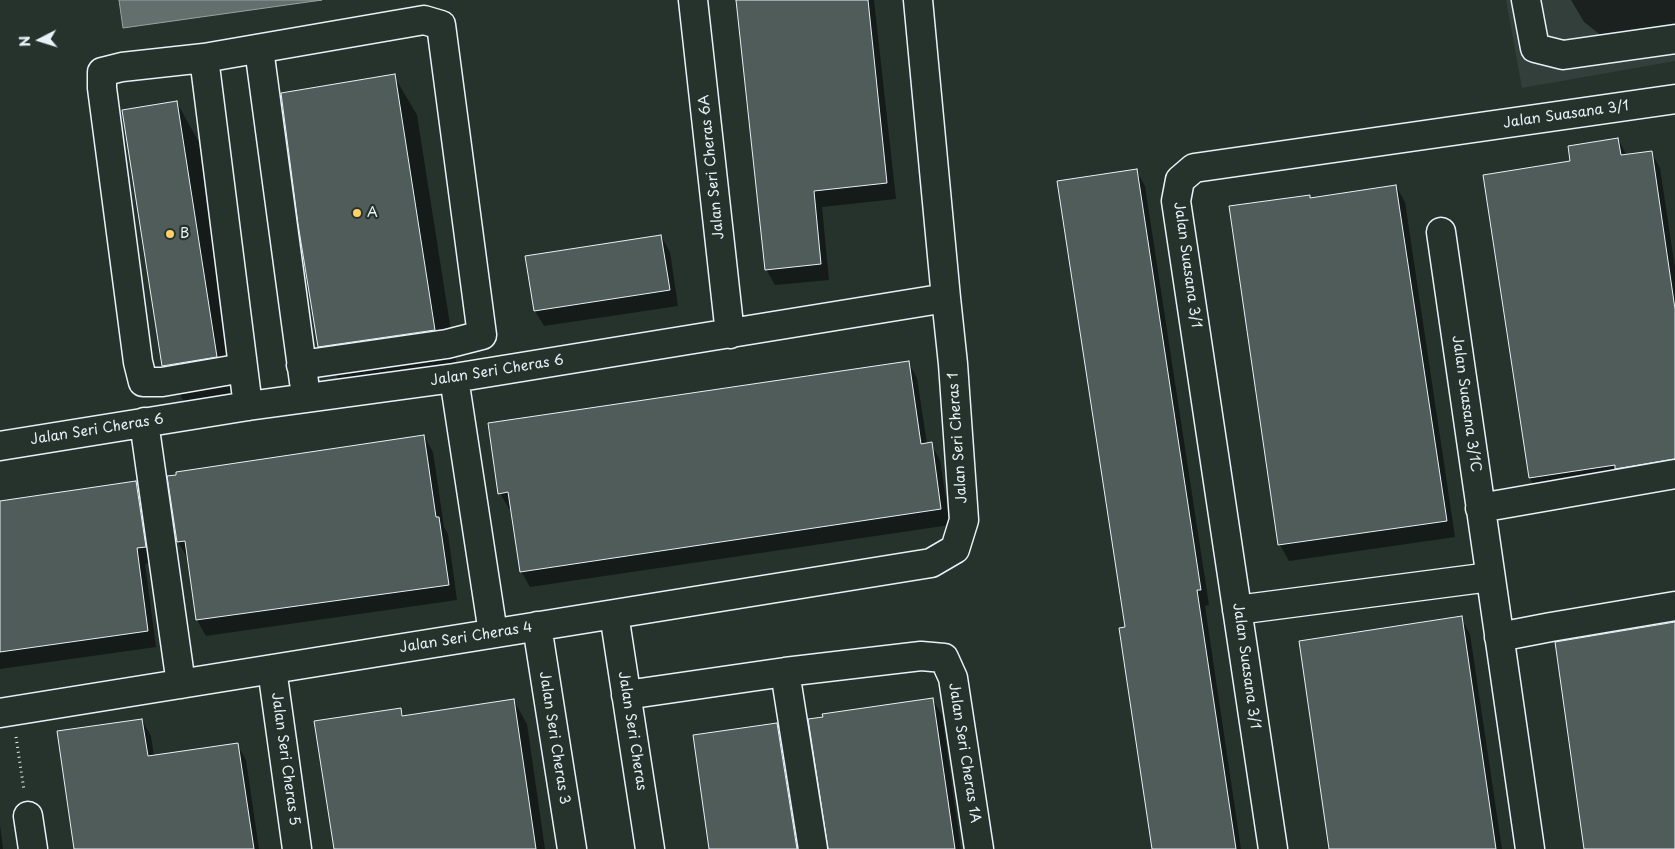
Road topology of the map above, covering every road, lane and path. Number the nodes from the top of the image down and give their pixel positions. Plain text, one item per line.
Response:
1 (693, 0) edge
2 (918, 0) edge
3 (1526, 0) edge
4 (1675, 39) edge
5 (259, 49) junction
6 (204, 58) junction
7 (1675, 99) edge
8 (1441, 232) dead end
9 (946, 298) junction
10 (730, 334) junction
11 (301, 365) junction
12 (243, 368) junction
13 (454, 378) junction
14 (306, 398) junction
15 (248, 406) junction
16 (144, 422) junction
17 (0, 446) edge
18 (1675, 474) edge
19 (1480, 508) junction
20 (931, 563) joint
21 (1490, 577) junction
22 (1675, 606) edge
23 (1238, 610) junction
24 (614, 614) junction
25 (537, 626) junction
26 (493, 633) junction
27 (1499, 638) junction
28 (272, 669) junction
29 (785, 672) junction
30 (181, 684) junction
31 (626, 695) junction
32 (6, 712) edge
33 (28, 816) joint
34 (33, 849) edge
35 (297, 849) edge
36 (572, 849) edge
37 (650, 849) edge
38 (813, 849) edge
39 (980, 849) edge
40 (1272, 849) edge
41 (1530, 849) edge

1 - 10 street, Jalan Seri Cheras 6A
2 - 9 street
3 - 4 street
5 - 6 street
5 - 11 street
5 - 11 street
6 - 12 street
6 - 12 street
7 - 23 street, Jalan Suasana 3/1
8 - 19 street, Jalan Suasana 3/1C
9 - 10 street, Jalan Seri Cheras 6
9 - 20 street, Jalan Seri Cheras 1
10 - 13 street, Jalan Seri Cheras 6
11 - 14 street
12 - 15 street
13 - 14 street, Jalan Seri Cheras 6
13 - 26 street
14 - 15 street, Jalan Seri Cheras 6
15 - 16 street, Jalan Seri Cheras 6
16 - 17 street, Jalan Seri Cheras 6
16 - 30 street
18 - 19 street
19 - 21 street, Jalan Suasana 3/1C
20 - 24 street, Jalan Seri Cheras 4
21 - 23 street
21 - 27 street, Jalan Suasana 3/1C
22 - 27 street
23 - 40 street, Jalan Suasana 3/1
24 - 25 street, Jalan Seri Cheras 4
24 - 31 street, Jalan Seri Cheras
25 - 26 street, Jalan Seri Cheras 4
25 - 36 street, Jalan Seri Cheras 3
26 - 28 street, Jalan Seri Cheras 4
27 - 41 street, Jalan Suasana 3/1C
28 - 30 street, Jalan Seri Cheras 4
28 - 35 street, Jalan Seri Cheras 5
29 - 31 street
29 - 38 street
29 - 39 street, Jalan Seri Cheras 1A
30 - 32 street, Jalan Seri Cheras 4
31 - 37 street, Jalan Seri Cheras
32 - 33 path
33 - 34 street

